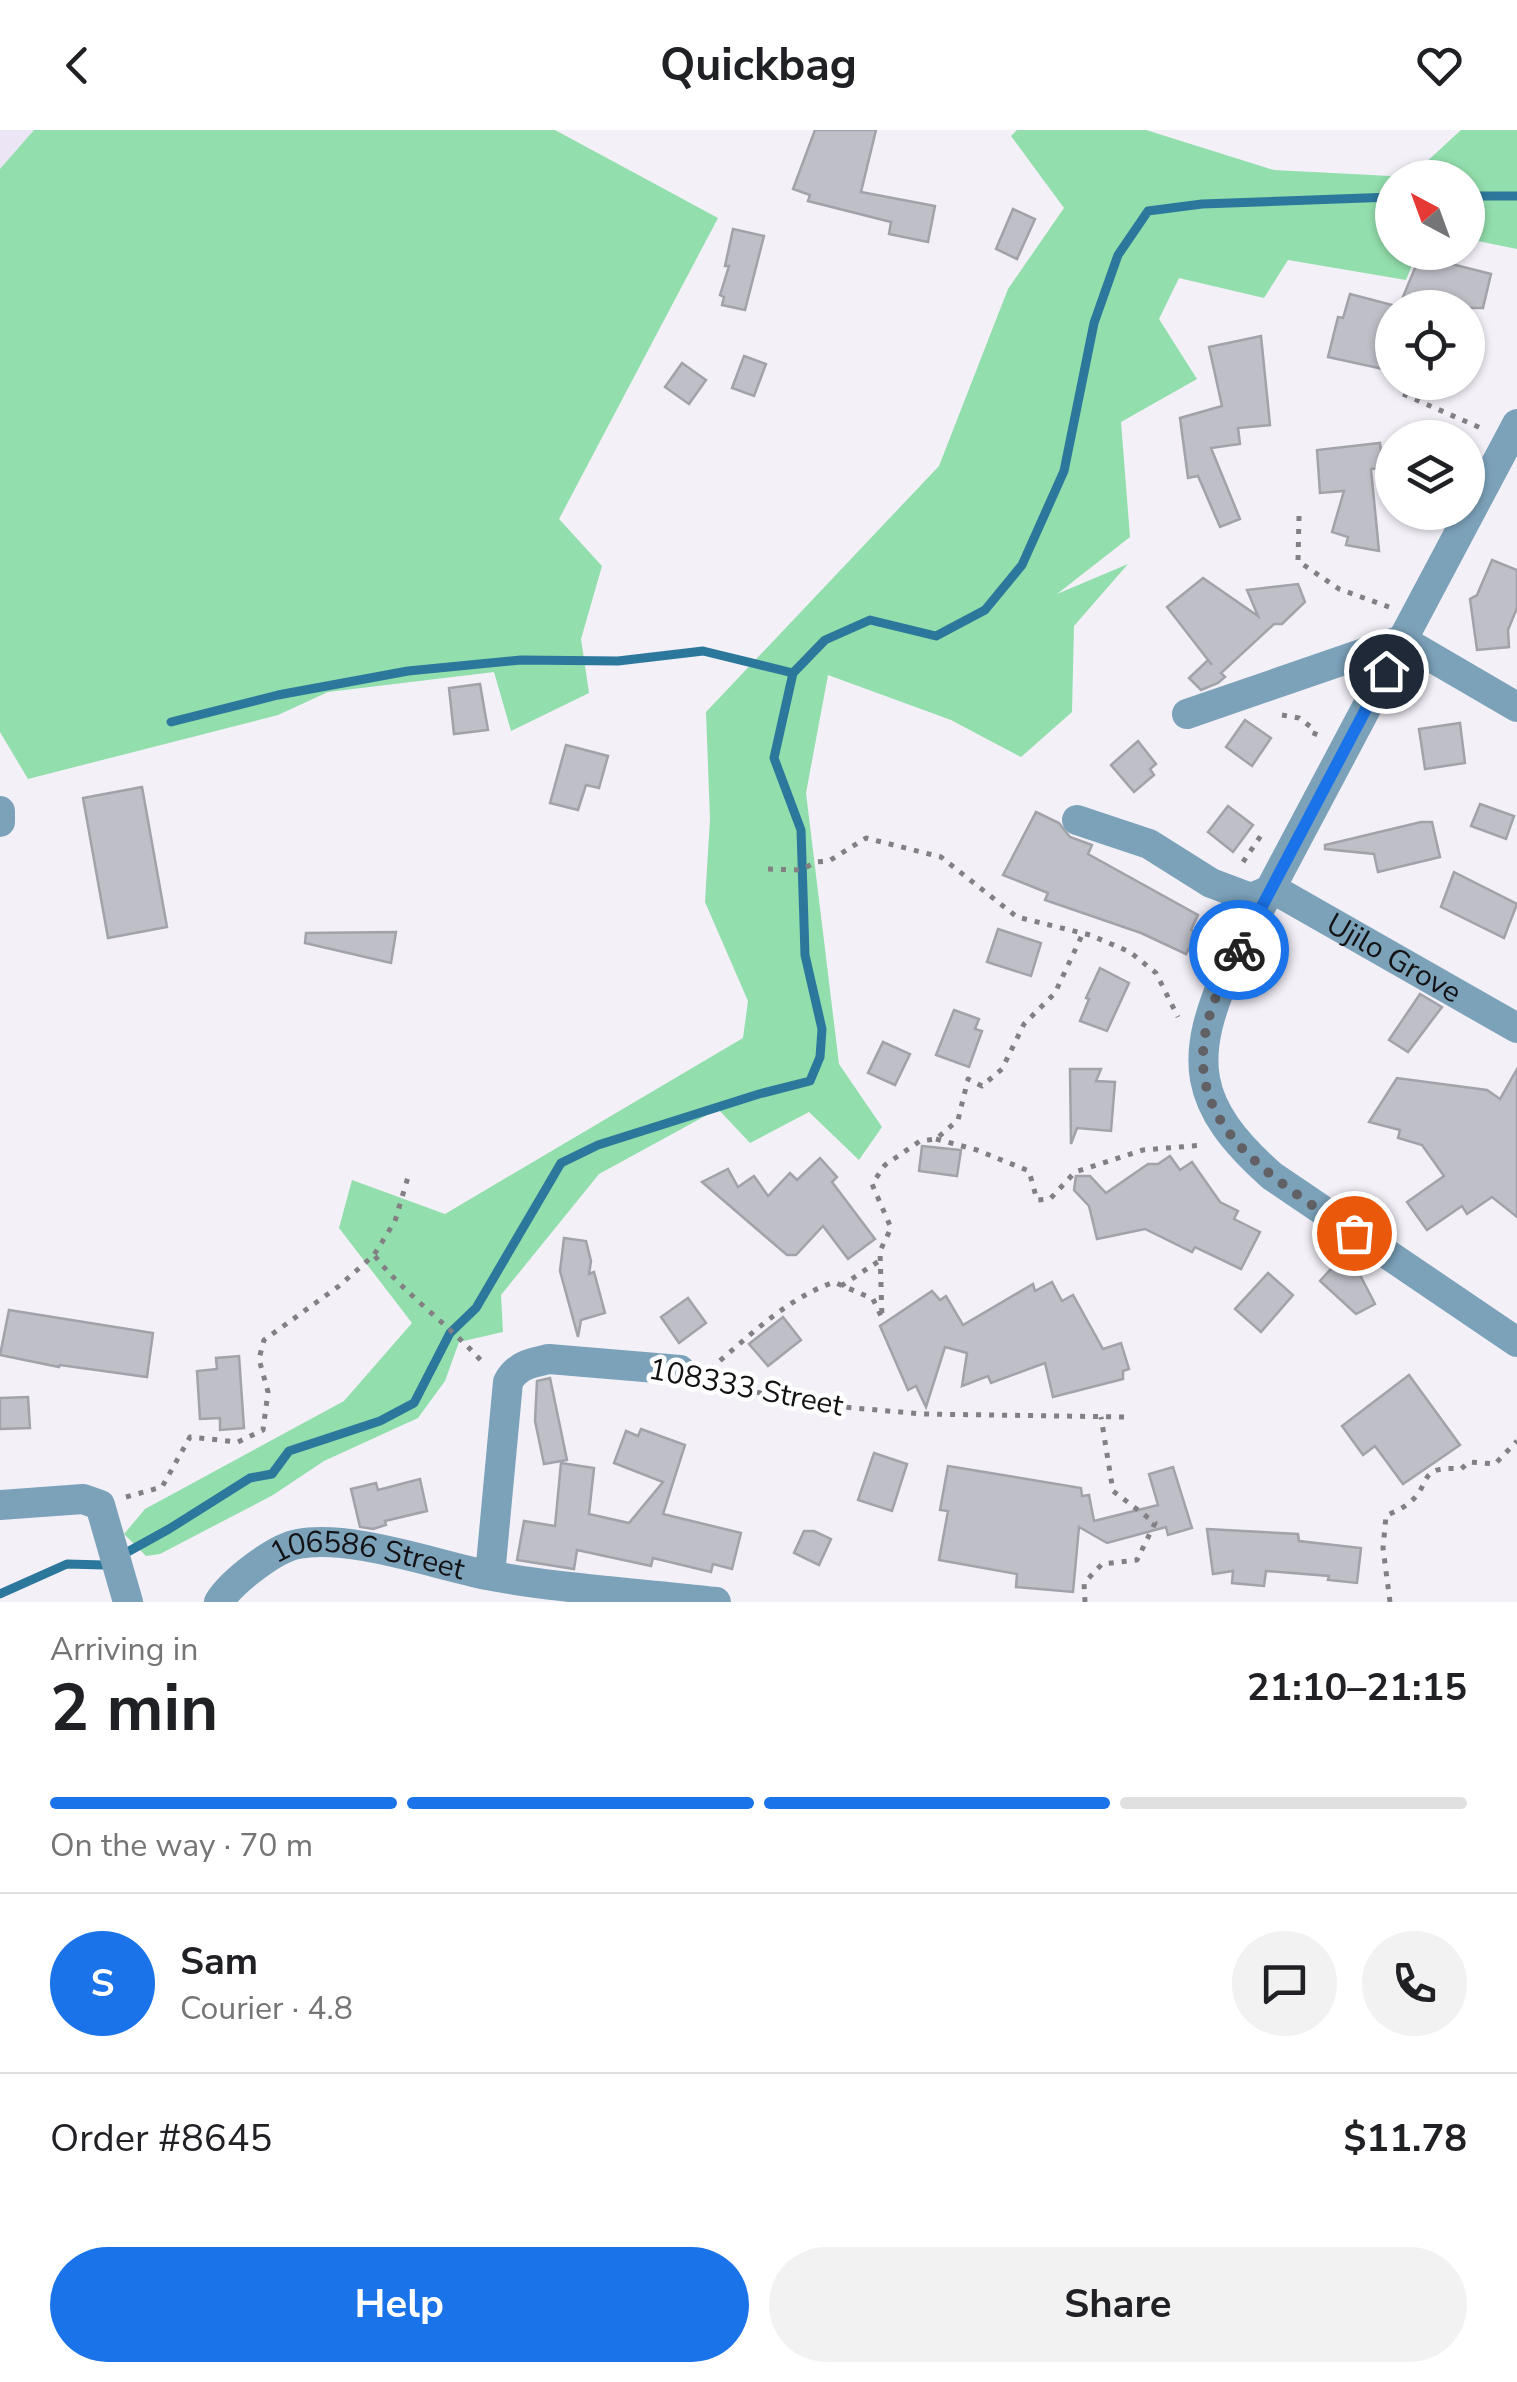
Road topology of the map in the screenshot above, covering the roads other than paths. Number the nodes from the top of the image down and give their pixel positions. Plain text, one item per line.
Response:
1 (1513, 432) edge
2 (1408, 628) junction
3 (1517, 706) edge
4 (1187, 714) dead end
5 (0, 811) edge
6 (1077, 820) dead end
7 (0, 822) edge
8 (1273, 889) junction
9 (1517, 1028) edge
10 (1517, 1342) edge
11 (691, 1373) road end
12 (0, 1505) edge
13 (490, 1576) junction
14 (125, 1592) edge
15 (219, 1602) edge
16 (716, 1602) edge

1 - 2 street
2 - 3 street
2 - 4 street
2 - 8 street
5 - 7 street
6 - 8 street
8 - 9 street, Ujilo Grove
8 - 10 street
11 - 13 street, 108333 Street
12 - 14 street
13 - 15 street, 106586 Street
13 - 16 street, 106586 Street

